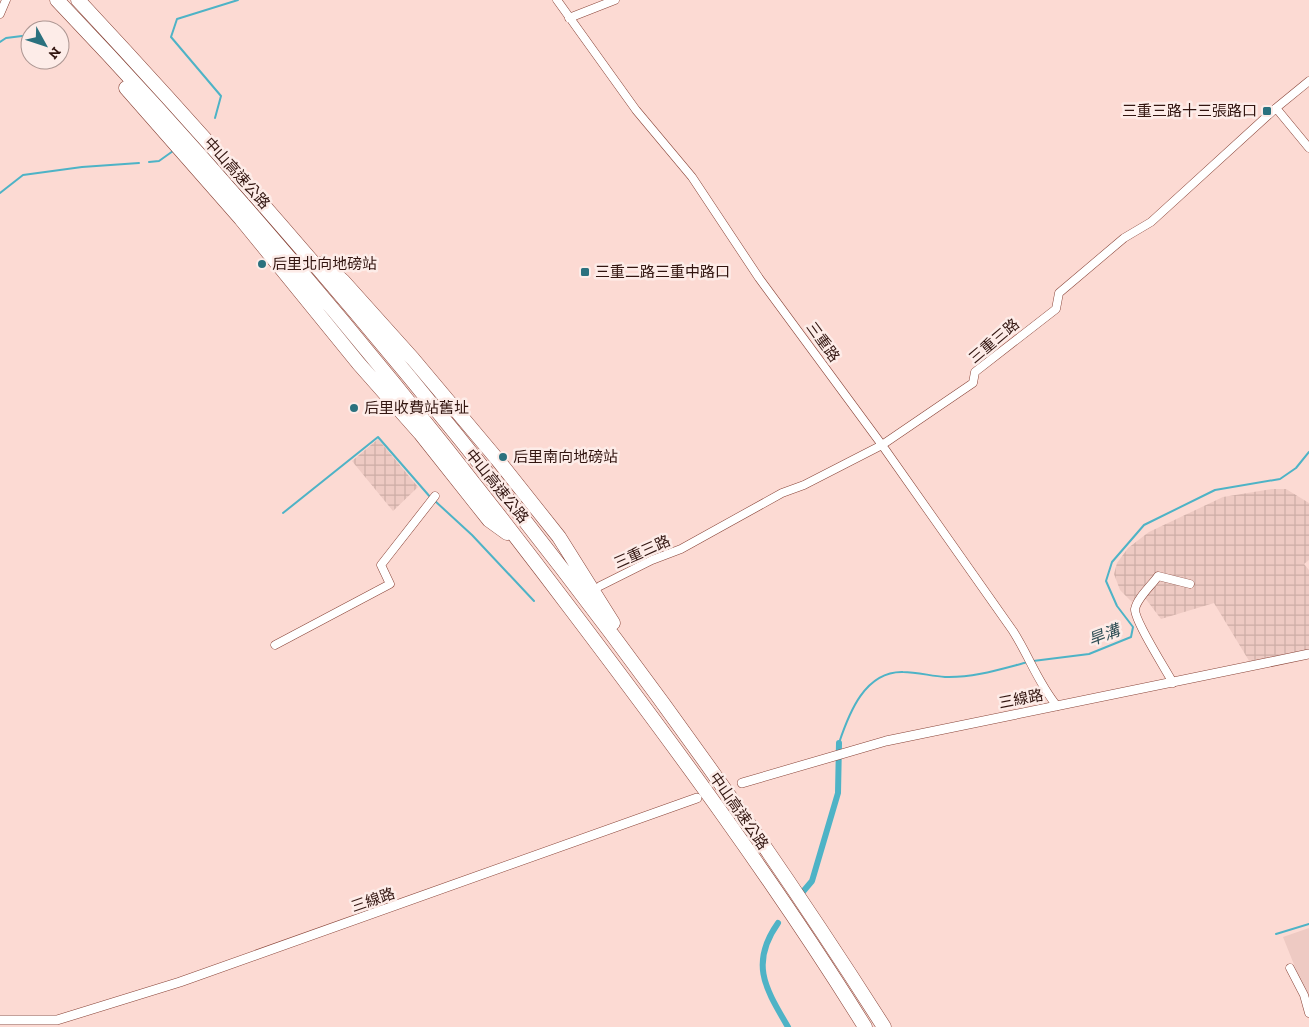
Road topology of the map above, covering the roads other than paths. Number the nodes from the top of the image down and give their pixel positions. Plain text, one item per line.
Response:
1 (6, 0) edge
2 (57, 0) edge
3 (78, 0) edge
4 (557, 0) edge
5 (615, 0) edge
6 (0, 14) edge
7 (569, 18) junction
8 (1309, 81) edge
9 (1276, 108) junction
10 (1309, 148) edge
11 (882, 445) junction
12 (435, 496) dead end
13 (1190, 584) dead end
14 (600, 586) dead end
15 (276, 645) dead end
16 (1309, 654) edge
17 (1173, 683) junction
18 (1057, 706) junction
19 (742, 783) dead end
20 (697, 798) dead end
21 (1290, 968) dead end
22 (1309, 1013) edge
23 (0, 1020) edge
24 (865, 1027) edge
25 (884, 1027) edge

1 - 6 street
2 - 24 highway, 中山高速公路
3 - 25 highway, 中山高速公路
4 - 7 street, 三重路
5 - 7 street
7 - 11 street, 三重路
8 - 9 street, 三重三路
9 - 10 street
9 - 11 street, 三重三路
11 - 14 street, 三重三路
11 - 18 street, 三重路
12 - 15 street
13 - 17 street
16 - 17 street, 三線路
17 - 18 street, 三線路
18 - 19 street, 三線路
20 - 23 street, 三線路
21 - 22 street

